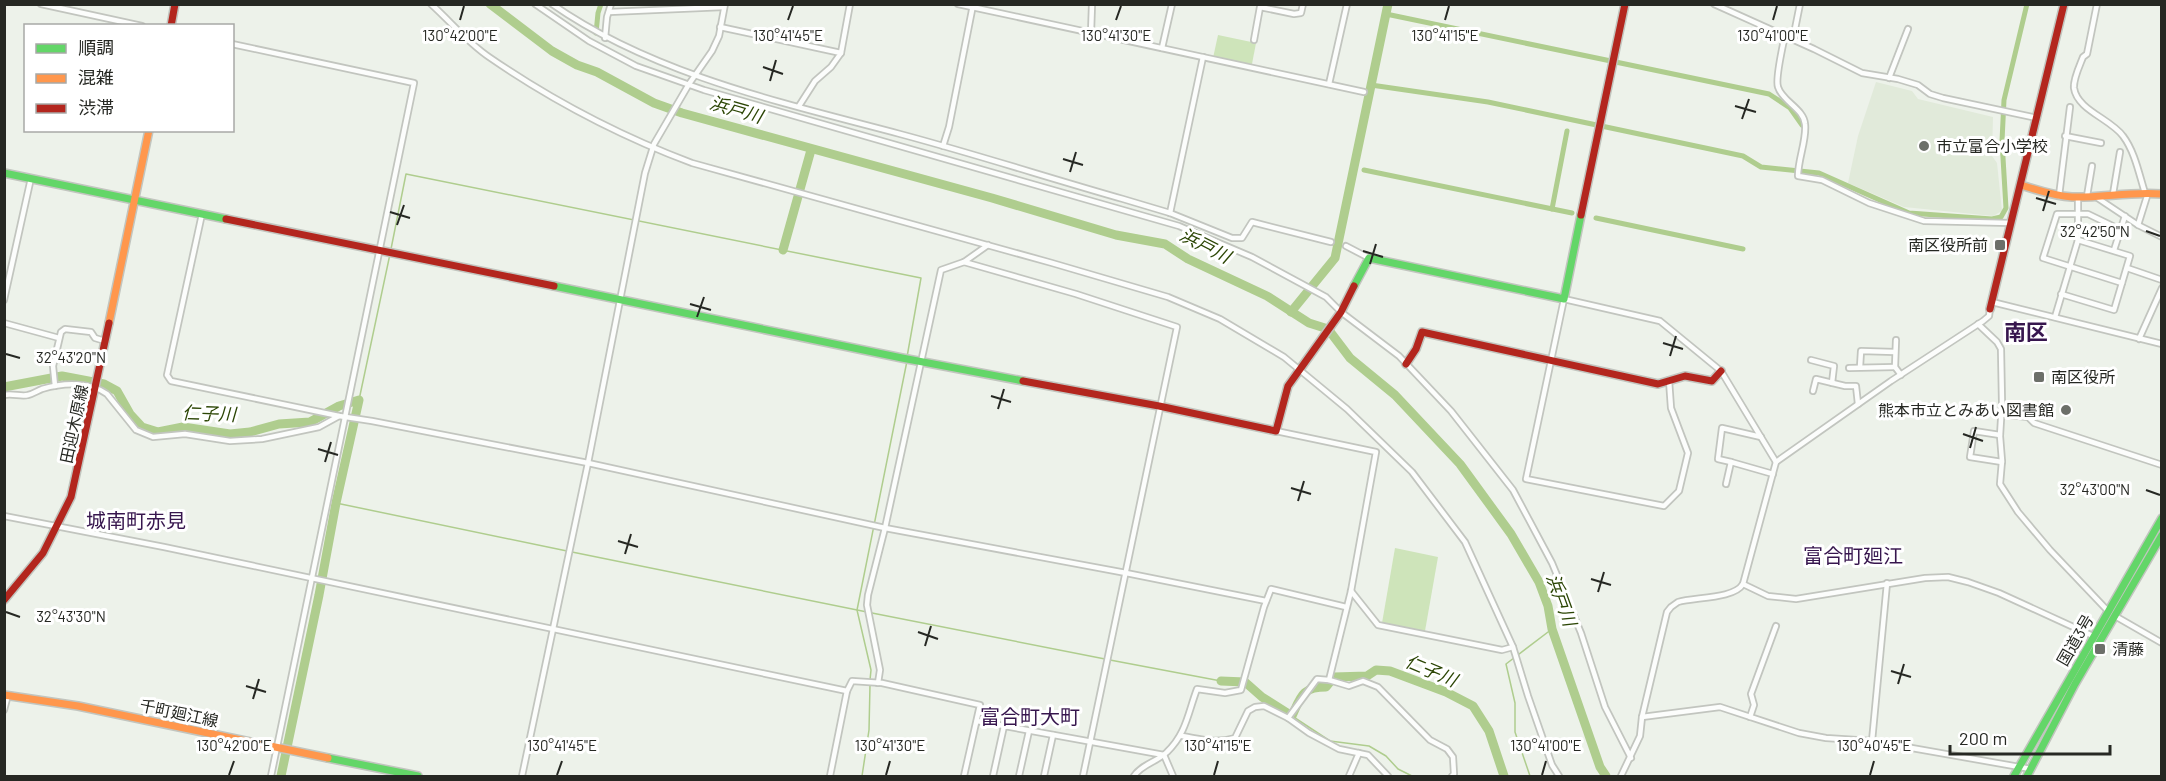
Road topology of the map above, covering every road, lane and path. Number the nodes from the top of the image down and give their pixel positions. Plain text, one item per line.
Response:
1 (41, 4) edge
2 (176, 4) edge
3 (431, 4) edge
4 (536, 4) edge
5 (552, 4) edge
6 (611, 4) edge
7 (850, 4) edge
8 (958, 4) edge
9 (1092, 4) edge
10 (1172, 4) edge
11 (1303, 4) edge
12 (1347, 4) edge
13 (1625, 4) edge
14 (1714, 4) edge
15 (1800, 4) edge
16 (2064, 4) edge
17 (2097, 4) edge
18 (724, 6) edge
19 (972, 6) edge
20 (609, 12) junction
21 (133, 24) edge
22 (171, 24) edge
23 (720, 27) junction
24 (1908, 29) dead end
25 (1091, 33) junction
26 (1785, 35) junction
27 (605, 38) junction
28 (1792, 39) junction
29 (1254, 40) dead end
30 (234, 44) edge
31 (1162, 48) junction
32 (840, 53) junction
33 (1203, 57) junction
34 (695, 74) junction
35 (1889, 78) junction
36 (689, 84) junction
37 (1329, 84) junction
38 (1364, 93) dead end
39 (799, 106) junction
40 (2070, 107) dead end
41 (2037, 118) junction
42 (149, 132) edge
43 (2065, 136) junction
44 (2101, 143) dead end
45 (942, 146) junction
46 (652, 148) junction
47 (2120, 152) dead end
48 (2092, 166) dead end
49 (4, 173) edge
50 (31, 178) junction
51 (2021, 185) junction
52 (2147, 193) junction
53 (2113, 194) junction
54 (2162, 194) edge
55 (2059, 195) junction
56 (2090, 196) junction
57 (2078, 197) junction
58 (134, 200) junction
59 (1170, 213) junction
60 (202, 214) junction
61 (2078, 215) junction
62 (2125, 216) junction
63 (2011, 223) junction
64 (2138, 225) junction
65 (2120, 229) junction
66 (2162, 237) edge
67 (2078, 240) junction
68 (1331, 243) dead end
69 (988, 245) junction
70 (1346, 246) dead end
71 (382, 250) junction
72 (2114, 250) junction
73 (1369, 258) junction
74 (964, 262) junction
75 (2070, 267) junction
76 (2127, 268) junction
77 (2162, 280) edge
78 (2122, 283) junction
79 (2162, 288) edge
80 (2061, 294) junction
81 (620, 299) junction
82 (1564, 299) junction
83 (4, 300) edge
84 (1991, 305) junction
85 (1341, 312) junction
86 (2055, 317) junction
87 (4, 323) edge
88 (1978, 324) junction
89 (59, 338) junction
90 (2139, 339) junction
91 (1896, 340) dead end
92 (105, 341) junction
93 (2162, 344) edge
94 (1895, 352) junction
95 (1551, 359) junction
96 (1811, 360) dead end
97 (919, 361) junction
98 (1406, 364) junction
99 (1860, 367) junction
100 (1895, 367) junction
101 (1849, 368) dead end
102 (1302, 370) junction
103 (1721, 371) junction
104 (1901, 375) junction
105 (1669, 381) junction
106 (1832, 383) junction
107 (56, 387) junction
108 (96, 387) junction
109 (1814, 391) dead end
110 (4, 395) edge
111 (1858, 404) junction
112 (1159, 406) junction
113 (2000, 414) junction
114 (339, 416) junction
115 (347, 417) junction
116 (1276, 431) junction
117 (2000, 435) junction
118 (1761, 437) junction
119 (1731, 462) junction
120 (1776, 462) junction
121 (2002, 462) junction
122 (588, 463) junction
123 (2162, 465) edge
124 (1773, 474) junction
125 (1726, 484) dead end
126 (4, 516) edge
127 (2162, 518) edge
128 (58, 526) junction
129 (882, 527) junction
130 (2162, 536) edge
131 (1126, 573) junction
132 (310, 578) junction
133 (1887, 583) junction
134 (1743, 584) junction
135 (1351, 591) junction
136 (4, 600) edge
137 (1266, 602) junction
138 (1346, 607) junction
139 (2108, 611) junction
140 (2115, 616) junction
141 (1776, 626) dead end
142 (553, 629) junction
143 (2093, 636) junction
144 (2162, 643) edge
145 (1513, 647) junction
146 (1329, 680) junction
147 (878, 683) junction
148 (847, 691) junction
149 (6, 695) edge
150 (4, 710) edge
151 (1642, 717) junction
152 (1750, 717) junction
153 (1288, 718) junction
154 (977, 721) junction
155 (1004, 726) junction
156 (1029, 731) junction
157 (1053, 735) junction
158 (1182, 736) junction
159 (1872, 741) junction
160 (1092, 743) junction
161 (277, 747) junction
162 (1359, 753) junction
163 (1164, 755) junction
164 (1631, 758) junction
165 (2020, 766) junction
166 (2029, 773) edge
167 (1083, 776) edge
168 (271, 777) edge
169 (418, 777) edge
170 (522, 777) edge
171 (830, 777) edge
172 (964, 777) edge
173 (993, 777) edge
174 (1019, 777) edge
175 (1044, 777) edge
176 (1134, 777) edge
177 (1173, 777) edge
178 (1349, 777) edge
179 (1388, 777) edge
180 (1452, 777) edge
181 (1559, 777) edge
182 (1621, 777) edge
183 (2014, 777) edge

1 - 21 street
2 - 22 main road
3 - 46 street
4 - 36 street
5 - 27 street
6 - 20 street
7 - 32 street
8 - 19 street
9 - 25 street
10 - 31 street
11 - 29 street
12 - 37 street
13 - 82 main road
14 - 26 street
15 - 28 street
16 - 41 main road
17 - 52 street
18 - 20 street
18 - 23 street
19 - 25 street
19 - 45 street
20 - 27 street
23 - 32 street
23 - 34 street
24 - 35 street
25 - 31 street
26 - 28 street
26 - 63 street
27 - 34 street
28 - 35 street
30 - 71 street
31 - 33 street
32 - 39 street
33 - 37 street
33 - 59 street
34 - 36 street
34 - 39 street
35 - 41 street
36 - 46 street
36 - 85 street
37 - 38 street
39 - 45 street
40 - 43 street
41 - 51 main road
42 - 58 main road, 田迎木原線
43 - 44 street
43 - 55 street
45 - 59 street
46 - 69 street
46 - 81 street
47 - 53 street
48 - 56 street
49 - 50 main road
50 - 58 main road
50 - 83 street
51 - 55 main road
51 - 63 main road
52 - 53 main road
52 - 54 main road
52 - 64 street
53 - 56 main road
55 - 57 main road
56 - 57 main road
56 - 62 street
57 - 61 street
58 - 60 main road
58 - 92 main road, 田迎木原線
59 - 68 street
60 - 71 main road
60 - 114 street
61 - 65 street
61 - 67 street
61 - 75 street
62 - 64 street
62 - 65 street
63 - 84 main road
64 - 66 street
65 - 72 street
67 - 72 street
67 - 75 street
69 - 74 street
69 - 102 street
70 - 73 street
71 - 81 main road
71 - 115 street
72 - 76 street
73 - 82 main road
73 - 85 main road
74 - 97 street
74 - 112 street
75 - 78 street
75 - 80 street
76 - 77 street
76 - 78 street
78 - 80 street
79 - 90 street
80 - 86 street
81 - 97 main road
81 - 122 street
82 - 95 street
82 - 103 street
84 - 86 street
84 - 88 street
85 - 98 street
85 - 102 main road
86 - 90 street
87 - 89 street
88 - 104 street
88 - 113 street
89 - 92 street
89 - 107 street
90 - 93 street
91 - 94 street
92 - 108 main road, 田迎木原線
94 - 99 street
94 - 100 street
95 - 98 main road
95 - 105 main road
95 - 105 street
96 - 106 street
97 - 112 main road
97 - 129 street
98 - 164 street
99 - 100 street
99 - 101 street
100 - 104 street
102 - 116 main road
102 - 145 street
103 - 105 main road
103 - 118 street
104 - 111 street
106 - 109 street
106 - 111 street
107 - 108 street
107 - 110 street
108 - 114 street
108 - 128 main road, 田迎木原線
111 - 120 street
112 - 116 main road
112 - 131 street
113 - 117 street
113 - 123 street
114 - 115 street
115 - 122 street
115 - 132 street
116 - 135 street
117 - 121 street
117 - 121 street
118 - 119 street
118 - 120 street
119 - 124 street
119 - 125 street
120 - 124 street
121 - 139 street
122 - 129 street
122 - 142 street
124 - 134 street
126 - 128 street
127 - 139 main road, 国道3号
128 - 132 street
128 - 136 main road, 田迎木原線
129 - 131 street
129 - 147 street
130 - 140 main road, 国道3号
131 - 137 street
131 - 160 street
132 - 142 street
132 - 161 street
133 - 134 street
133 - 143 street
133 - 159 street
134 - 151 street
135 - 138 street
135 - 145 street
137 - 138 street
137 - 158 street
138 - 146 street
139 - 140 street
139 - 143 main road, 国道3号
140 - 144 street
140 - 166 main road, 国道3号
141 - 152 street
142 - 148 street
142 - 170 street
143 - 165 main road, 国道3号
145 - 181 street
146 - 153 street
146 - 180 street
147 - 148 street
147 - 154 street
148 - 171 street
149 - 150 street
149 - 161 main road, 千町廻江線
151 - 152 street
151 - 164 street
152 - 159 street
153 - 158 street
153 - 162 street
154 - 155 street
154 - 172 street
155 - 156 street
155 - 173 street
156 - 157 street
156 - 174 street
157 - 160 street
157 - 175 street
158 - 163 street
159 - 165 street
160 - 163 street
160 - 167 street
161 - 168 street
161 - 169 main road, 千町廻江線
162 - 178 street
162 - 179 street
163 - 176 street
163 - 177 street
164 - 182 street
165 - 166 street
165 - 183 main road, 国道3号

